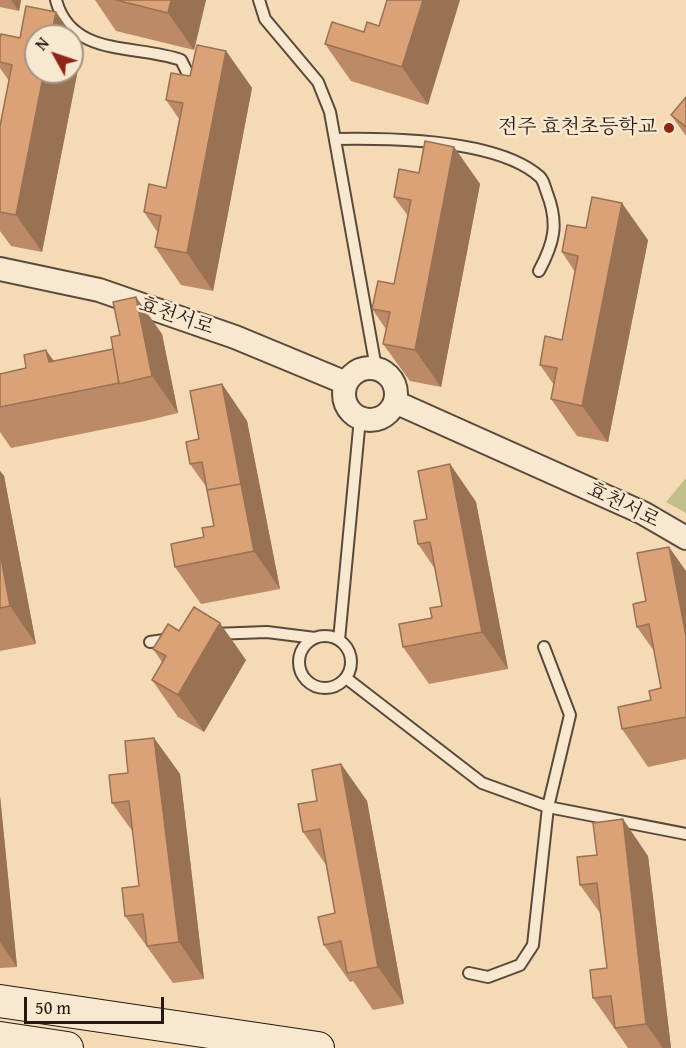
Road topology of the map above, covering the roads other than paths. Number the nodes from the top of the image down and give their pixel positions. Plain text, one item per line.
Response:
1 (56, 0) edge
2 (259, 0) edge
3 (191, 80) edge
4 (336, 139) junction
5 (0, 269) edge
6 (539, 271) dead end
7 (376, 368) junction
8 (346, 383) junction
9 (395, 402) junction
10 (360, 418) junction
11 (686, 538) edge
12 (204, 634) edge
13 (183, 637) edge
14 (315, 638) junction
15 (339, 640) junction
16 (150, 642) dead end
17 (544, 647) dead end
18 (346, 678) junction
19 (548, 807) junction
20 (686, 834) edge
21 (469, 973) dead end
22 (0, 1001) edge
23 (0, 1038) edge
24 (67, 1048) edge
25 (318, 1048) edge

1 - 3 lane
2 - 4 lane
4 - 6 lane
4 - 7 lane
5 - 8 street, 효천서로
7 - 8 street
7 - 9 street
8 - 10 street
9 - 10 street
9 - 11 street, 효천서로
10 - 15 lane
12 - 14 lane
13 - 16 lane
14 - 15 lane
14 - 18 lane
15 - 18 lane
17 - 19 lane
18 - 19 lane
19 - 20 lane
19 - 21 lane
22 - 25 street
23 - 24 street

